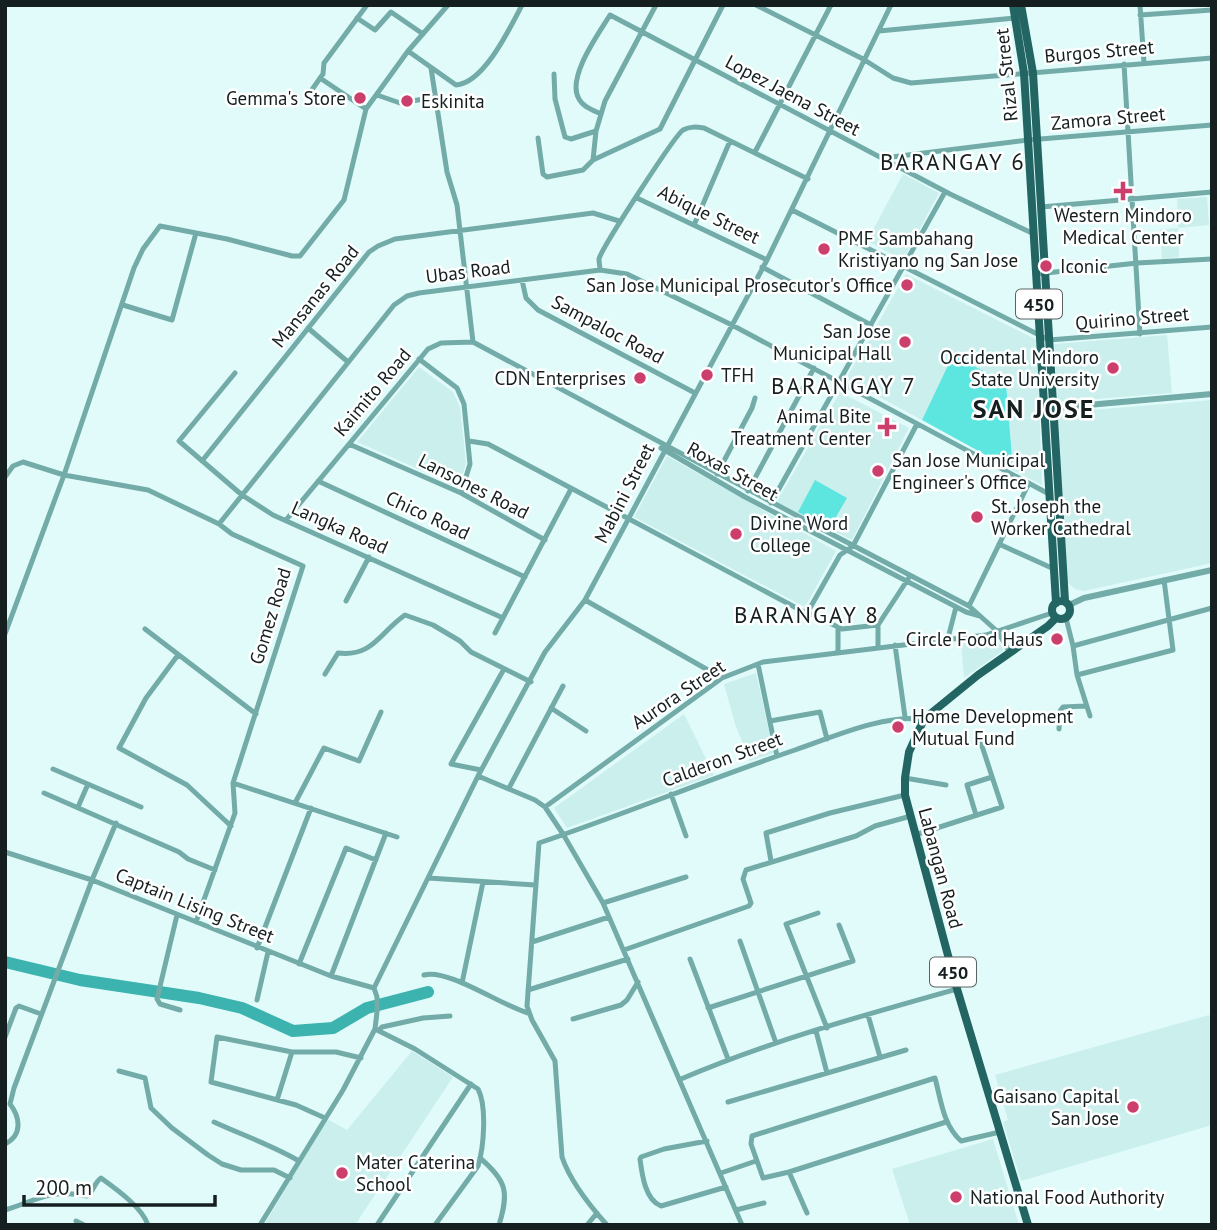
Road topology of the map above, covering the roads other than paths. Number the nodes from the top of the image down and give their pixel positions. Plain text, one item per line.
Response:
1 (367, 5) edge
2 (448, 5) edge
3 (522, 5) edge
4 (656, 5) edge
5 (723, 5) edge
6 (756, 5) edge
7 (831, 5) edge
8 (891, 5) edge
9 (1013, 5) edge
10 (1021, 5) edge
11 (1140, 5) edge
12 (1212, 10) edge
13 (1140, 15) junction
14 (357, 18) junction
15 (1019, 18) junction
16 (879, 31) junction
17 (642, 32) junction
18 (423, 34) junction
19 (815, 36) junction
20 (408, 51) junction
21 (1212, 58) edge
22 (863, 59) junction
23 (694, 61) junction
24 (1144, 63) junction
25 (1124, 64) junction
26 (432, 68) junction
27 (1028, 73) junction
28 (554, 74) dead end
29 (320, 78) junction
30 (311, 91) dead end
31 (377, 95) junction
32 (436, 97) junction
33 (779, 106) junction
34 (366, 109) junction
35 (601, 114) junction
36 (1212, 125) edge
37 (660, 129) junction
38 (596, 131) junction
39 (830, 132) junction
40 (1127, 132) junction
41 (675, 137) junction
42 (538, 138) dead end
43 (1033, 140) junction
44 (730, 141) junction
45 (755, 152) junction
46 (882, 158) junction
47 (593, 160) junction
48 (808, 179) junction
49 (945, 192) junction
50 (1212, 192) edge
51 (637, 198) junction
52 (1133, 199) junction
53 (1037, 208) junction
54 (792, 210) junction
55 (619, 220) junction
56 (694, 225) junction
57 (460, 231) junction
58 (196, 233) junction
59 (1039, 236) junction
60 (1212, 259) edge
61 (766, 260) junction
62 (1137, 263) junction
63 (762, 267) junction
64 (904, 267) junction
65 (600, 270) junction
66 (1041, 274) junction
67 (523, 280) junction
68 (465, 287) junction
69 (122, 305) junction
70 (871, 325) junction
71 (732, 326) junction
72 (1212, 327) edge
73 (308, 328) junction
74 (1140, 334) junction
75 (1045, 338) junction
76 (473, 342) junction
77 (419, 359) junction
78 (348, 362) junction
79 (814, 368) junction
80 (235, 373) dead end
81 (840, 382) junction
82 (695, 393) junction
83 (1212, 394) edge
84 (755, 398) dead end
85 (1049, 406) junction
86 (917, 424) junction
87 (469, 440) junction
88 (349, 444) junction
89 (665, 448) junction
90 (202, 460) junction
91 (64, 475) junction
92 (716, 476) junction
93 (5, 477) edge
94 (318, 481) junction
95 (1029, 483) junction
96 (572, 489) junction
97 (748, 490) junction
98 (461, 493) junction
99 (242, 495) junction
100 (1050, 495) junction
101 (745, 497) junction
102 (1059, 499) junction
103 (771, 502) junction
104 (768, 509) junction
105 (628, 519) junction
106 (286, 520) junction
107 (219, 524) junction
108 (545, 540) junction
109 (999, 544) junction
110 (851, 548) junction
111 (369, 557) junction
112 (1055, 569) junction
113 (1212, 570) edge
114 (526, 577) junction
115 (909, 578) junction
116 (1164, 580) junction
117 (585, 600) junction
118 (958, 600) junction
119 (346, 601) dead end
120 (1063, 603) junction
121 (969, 606) junction
122 (956, 608) junction
123 (1212, 608) edge
124 (807, 612) junction
125 (966, 612) junction
126 (1054, 615) junction
127 (983, 616) junction
128 (503, 618) junction
129 (1066, 618) junction
130 (1169, 620) junction
131 (878, 625) junction
132 (838, 627) junction
133 (145, 629) dead end
134 (998, 632) junction
135 (495, 633) dead end
136 (5, 634) edge
137 (948, 638) junction
138 (895, 645) junction
139 (1073, 646) junction
140 (878, 647) junction
141 (838, 653) junction
142 (1010, 653) junction
143 (178, 655) junction
144 (758, 664) junction
145 (504, 669) junction
146 (325, 674) dead end
147 (1077, 676) junction
148 (722, 678) junction
149 (531, 682) junction
150 (563, 686) dead end
151 (1085, 706) junction
152 (551, 708) junction
153 (381, 712) dead end
154 (256, 714) junction
155 (1090, 716) dead end
156 (905, 718) junction
157 (924, 719) junction
158 (770, 721) junction
159 (1059, 729) dead end
160 (586, 731) dead end
161 (827, 739) junction
162 (981, 743) dead end
163 (777, 756) junction
164 (53, 769) dead end
165 (480, 773) junction
166 (992, 777) junction
167 (905, 778) junction
168 (233, 783) junction
169 (88, 784) junction
170 (946, 785) dead end
171 (509, 788) junction
172 (44, 793) dead end
173 (671, 794) junction
174 (905, 795) junction
175 (295, 803) junction
176 (78, 807) junction
177 (141, 807) dead end
178 (545, 807) junction
179 (311, 808) junction
180 (976, 815) junction
181 (911, 817) junction
182 (116, 823) junction
183 (231, 826) junction
184 (386, 833) junction
185 (563, 834) junction
186 (915, 835) junction
187 (686, 836) dead end
188 (397, 837) dead end
189 (5, 852) edge
190 (376, 860) junction
191 (771, 861) junction
192 (215, 870) junction
193 (686, 877) dead end
194 (428, 878) junction
195 (92, 880) junction
196 (483, 883) junction
197 (535, 884) junction
198 (603, 903) junction
199 (818, 913) dead end
200 (177, 915) junction
201 (609, 917) junction
202 (196, 922) junction
203 (839, 925) dead end
204 (740, 941) dead end
205 (532, 943) junction
206 (257, 948) junction
207 (624, 950) junction
208 (268, 952) junction
209 (628, 959) junction
210 (690, 960) dead end
211 (299, 964) junction
212 (424, 975) dead end
213 (331, 976) junction
214 (806, 976) junction
215 (638, 982) junction
216 (462, 983) junction
217 (374, 988) junction
218 (957, 989) junction
219 (528, 990) junction
220 (757, 992) junction
221 (257, 1000) dead end
222 (708, 1008) junction
223 (180, 1010) dead end
224 (528, 1013) junction
225 (41, 1014) junction
226 (868, 1015) junction
227 (450, 1016) dead end
228 (573, 1019) dead end
229 (827, 1028) junction
230 (377, 1029) junction
231 (816, 1031) junction
232 (5, 1037) edge
233 (776, 1043) junction
234 (906, 1050) dead end
235 (292, 1052) junction
236 (361, 1058) junction
237 (880, 1058) junction
238 (728, 1059) junction
239 (119, 1071) dead end
240 (827, 1073) junction
241 (681, 1079) junction
242 (471, 1084) junction
243 (277, 1100) junction
244 (728, 1102) dead end
245 (325, 1118) junction
246 (214, 1122) dead end
247 (946, 1122) junction
248 (1000, 1132) junction
249 (707, 1140) junction
250 (5, 1144) edge
251 (480, 1158) junction
252 (299, 1161) junction
253 (756, 1161) junction
254 (789, 1172) junction
255 (720, 1173) junction
256 (290, 1178) junction
257 (726, 1187) junction
258 (764, 1203) dead end
259 (5, 1210) edge
260 (736, 1210) junction
261 (597, 1213) junction
262 (807, 1213) dead end
263 (76, 1221) dead end
264 (84, 1225) edge
265 (148, 1225) edge
266 (260, 1225) edge
267 (377, 1225) edge
268 (435, 1225) edge
269 (499, 1225) edge
270 (587, 1225) edge
271 (607, 1225) edge
272 (742, 1225) edge
273 (1028, 1225) edge

1 - 14 street
2 - 18 street
3 - 26 street
4 - 17 street
5 - 23 street
6 - 19 street, Burgos Street
7 - 19 street
8 - 16 street, Mabini Street
9 - 15 main road, Rizal Street / 450
10 - 15 main road, Rizal Street / 450
11 - 13 street
12 - 13 street
13 - 24 street
14 - 18 street
14 - 29 street
15 - 16 street
15 - 27 main road, Rizal Street / 450
16 - 22 street, Mabini Street
17 - 23 street, Lopez Jaena Street
17 - 35 street
17 - 35 street, Lopez Jaena Street
18 - 20 street
19 - 22 street, Burgos Street
19 - 33 street
20 - 26 street
20 - 31 street
21 - 24 street, Burgos Street
22 - 27 street, Burgos Street
22 - 39 street, Mabini Street
23 - 33 street, Lopez Jaena Street
23 - 37 street
24 - 25 street, Burgos Street
25 - 27 street, Burgos Street
25 - 40 street
26 - 32 street
27 - 43 main road, Rizal Street / 450
28 - 38 street
29 - 30 street
29 - 34 street
31 - 32 street
31 - 34 street
32 - 57 street
33 - 39 street, Lopez Jaena Street
33 - 45 street
34 - 58 street
35 - 38 street
36 - 40 street, Zamora Street
37 - 41 street
37 - 47 street
38 - 47 street
39 - 46 street, Lopez Jaena Street
39 - 48 street, Mabini Street
40 - 43 street, Zamora Street
40 - 52 street
41 - 44 street
41 - 51 street
42 - 47 street
43 - 46 street, Zamora Street
43 - 53 main road, Rizal Street / 450
44 - 45 street
44 - 56 street
45 - 48 street
46 - 49 street, Lopez Jaena Street
48 - 54 street, Mabini Street
49 - 59 street, Lopez Jaena Street
49 - 64 street
50 - 52 street
51 - 55 street
51 - 56 street, Abique Street
52 - 53 street
52 - 62 street
53 - 59 main road, Rizal Street / 450
54 - 61 street, Mabini Street
54 - 64 street
55 - 57 street, Mansanas Road
55 - 65 street
56 - 61 street, Abique Street
57 - 68 street
57 - 73 street, Mansanas Road
58 - 69 street
58 - 69 street
59 - 66 main road, Rizal Street / 450
60 - 62 street
61 - 63 street, Mabini Street
62 - 66 street
62 - 74 street
63 - 70 street
63 - 71 street, Mabini Street
64 - 70 street
64 - 75 street
65 - 67 street, Ubas Road
65 - 71 street, Ubas Road
66 - 75 main road, Rizal Street / 450
67 - 68 street, Ubas Road
67 - 82 street, Sampaloc Road
68 - 76 street
68 - 78 street, Ubas Road
69 - 91 street
70 - 81 street
71 - 79 street, Ubas Road
71 - 82 street, Mabini Street
72 - 74 street, Quirino Street
73 - 78 street
73 - 90 street, Mansanas Road
74 - 75 street, Quirino Street
75 - 85 main road, Rizal Street / 450
76 - 77 street, Kaimito Road
76 - 89 street, Roxas Street
77 - 87 street
77 - 88 street, Kaimito Road
78 - 99 street, Ubas Road
79 - 81 street, Ubas Road
79 - 97 street
80 - 90 street, Langka Road
81 - 86 street, Ubas Road
81 - 103 street
82 - 89 street, Mabini Street
83 - 85 street
84 - 92 street
85 - 100 main road, Rizal Street / 450
85 - 102 main road, Rizal Street / 450
86 - 95 street, Ubas Road
86 - 110 street
87 - 96 street
87 - 98 street
88 - 94 street, Kaimito Road
88 - 98 street, Lansones Road
89 - 92 street, Roxas Street
89 - 105 street, Mabini Street
90 - 99 street, Langka Road
91 - 93 street, Gomez Road
91 - 107 street, Gomez Road
91 - 136 street
92 - 97 street, Roxas Street
92 - 101 street, Roxas Street
94 - 106 street, Kaimito Road
94 - 114 street, Chico Road
95 - 100 street, Ubas Road
95 - 109 street
96 - 105 street
96 - 108 street
97 - 101 street
97 - 103 street, Roxas Street
98 - 108 street, Lansones Road
99 - 106 street, Langka Road
99 - 107 street, Ubas Road
100 - 102 street, Ubas Road
100 - 112 main road, Rizal Street / 450
101 - 104 street, Roxas Street
102 - 120 main road, Rizal Street / 450
103 - 104 street
103 - 110 street, Roxas Street
104 - 110 street, Roxas Street
105 - 117 street, Mabini Street
105 - 124 street
106 - 111 street, Langka Road
107 - 154 street, Gomez Road
108 - 114 street
109 - 112 street
109 - 121 street
110 - 115 street, Roxas Street
110 - 124 street
111 - 119 street
111 - 128 street, Langka Road
112 - 120 main road, Rizal Street / 450
113 - 116 street
114 - 128 street
115 - 118 street, Roxas Street
115 - 122 street, Roxas Street
115 - 131 street
116 - 120 street
116 - 130 street
117 - 148 street
117 - 149 street, Mabini Street
118 - 121 street, Roxas Street
118 - 122 street
120 - 126 main road
120 - 129 main road
121 - 125 street
121 - 127 street, Roxas Street
122 - 125 street, Roxas Street
122 - 137 street
123 - 130 street
124 - 132 street
125 - 127 street, Roxas Street
126 - 129 main road
126 - 134 street, Aurora Street
126 - 142 main road, Labangan Road / 450
127 - 134 street, Roxas Street
128 - 135 street
129 - 139 street
130 - 139 street
130 - 147 street
131 - 132 street
131 - 140 street
132 - 141 street
133 - 143 street
134 - 137 street, Aurora Street
134 - 142 street, Roxas Street
137 - 138 street, Aurora Street
138 - 140 street, Aurora Street
138 - 156 street
139 - 147 street
140 - 141 street, Aurora Street
141 - 144 street, Aurora Street
142 - 157 main road, Labangan Road / 450
143 - 154 street
143 - 183 street
144 - 148 street, Aurora Street
144 - 158 street
145 - 146 street
145 - 149 street
145 - 165 street
147 - 151 street
148 - 178 street, Aurora Street
149 - 165 street, Mabini Street
150 - 152 street
151 - 155 street
151 - 159 street
152 - 160 street
152 - 171 street
153 - 175 street
154 - 168 street, Gomez Road
156 - 157 street, Calderon Street
156 - 161 street, Calderon Street
157 - 167 main road, Labangan Road / 450
158 - 161 street
158 - 163 street
161 - 163 street, Calderon Street
162 - 166 street
163 - 173 street, Calderon Street
164 - 169 street
165 - 171 street
165 - 194 street, Mabini Street
166 - 180 street
166 - 180 street
167 - 170 street
167 - 174 main road, Labangan Road / 450
168 - 175 street
168 - 183 street, Gomez Road
169 - 176 street
169 - 177 street
171 - 178 street
172 - 176 street
173 - 185 street, Calderon Street
173 - 187 street
174 - 181 main road, Labangan Road / 450
174 - 191 street
175 - 179 street
176 - 182 street
178 - 185 street
179 - 184 street
179 - 206 street
180 - 186 street
181 - 186 main road, Labangan Road / 450
181 - 191 street
182 - 192 street
182 - 195 street
183 - 192 street, Gomez Road
184 - 188 street
184 - 190 street
185 - 197 street, Calderon Street
185 - 198 street
186 - 218 main road, Labangan Road / 450
189 - 195 street, Captain Lising Street
190 - 211 street
190 - 213 street
191 - 207 street
192 - 202 street, Gomez Road
193 - 198 street
194 - 196 street
194 - 217 street, Mabini Street
195 - 200 street, Captain Lising Street
195 - 225 street
196 - 197 street
196 - 216 street
197 - 205 street
198 - 201 street
199 - 214 street
200 - 202 street, Captain Lising Street
200 - 223 street
201 - 205 street
201 - 207 street
202 - 206 street, Captain Lising Street
203 - 214 street
204 - 220 street
205 - 219 street
206 - 208 street, Captain Lising Street
207 - 209 street
208 - 211 street, Captain Lising Street
208 - 221 street
209 - 215 street
209 - 219 street
210 - 222 street
211 - 213 street, Captain Lising Street
212 - 216 street
213 - 217 street, Captain Lising Street
214 - 220 street
214 - 229 street
215 - 228 street
215 - 241 street
216 - 224 street
217 - 230 street
218 - 226 street
218 - 248 main road, Labangan Road / 450
219 - 224 street
220 - 222 street
220 - 233 street
222 - 238 street
224 - 261 street
225 - 232 street
225 - 250 street
226 - 229 street
226 - 237 street
227 - 230 street
229 - 231 street
230 - 236 street
230 - 242 street
231 - 233 street
231 - 240 street
233 - 238 street
234 - 237 street
235 - 236 street
235 - 243 street
235 - 243 street
236 - 245 street
237 - 240 street
238 - 241 street
239 - 256 street
240 - 244 street
241 - 249 street
242 - 251 street
242 - 267 street
243 - 245 street
245 - 252 street
246 - 252 street
247 - 248 street
247 - 253 street
247 - 254 street
248 - 273 main road, Labangan Road / 450
249 - 255 street
249 - 257 street
251 - 268 street
251 - 269 street
252 - 256 street
253 - 254 street
253 - 255 street
254 - 262 street
255 - 257 street
256 - 266 street
257 - 260 street
258 - 260 street
259 - 265 street
260 - 272 street
261 - 270 street
261 - 271 street
263 - 264 street

